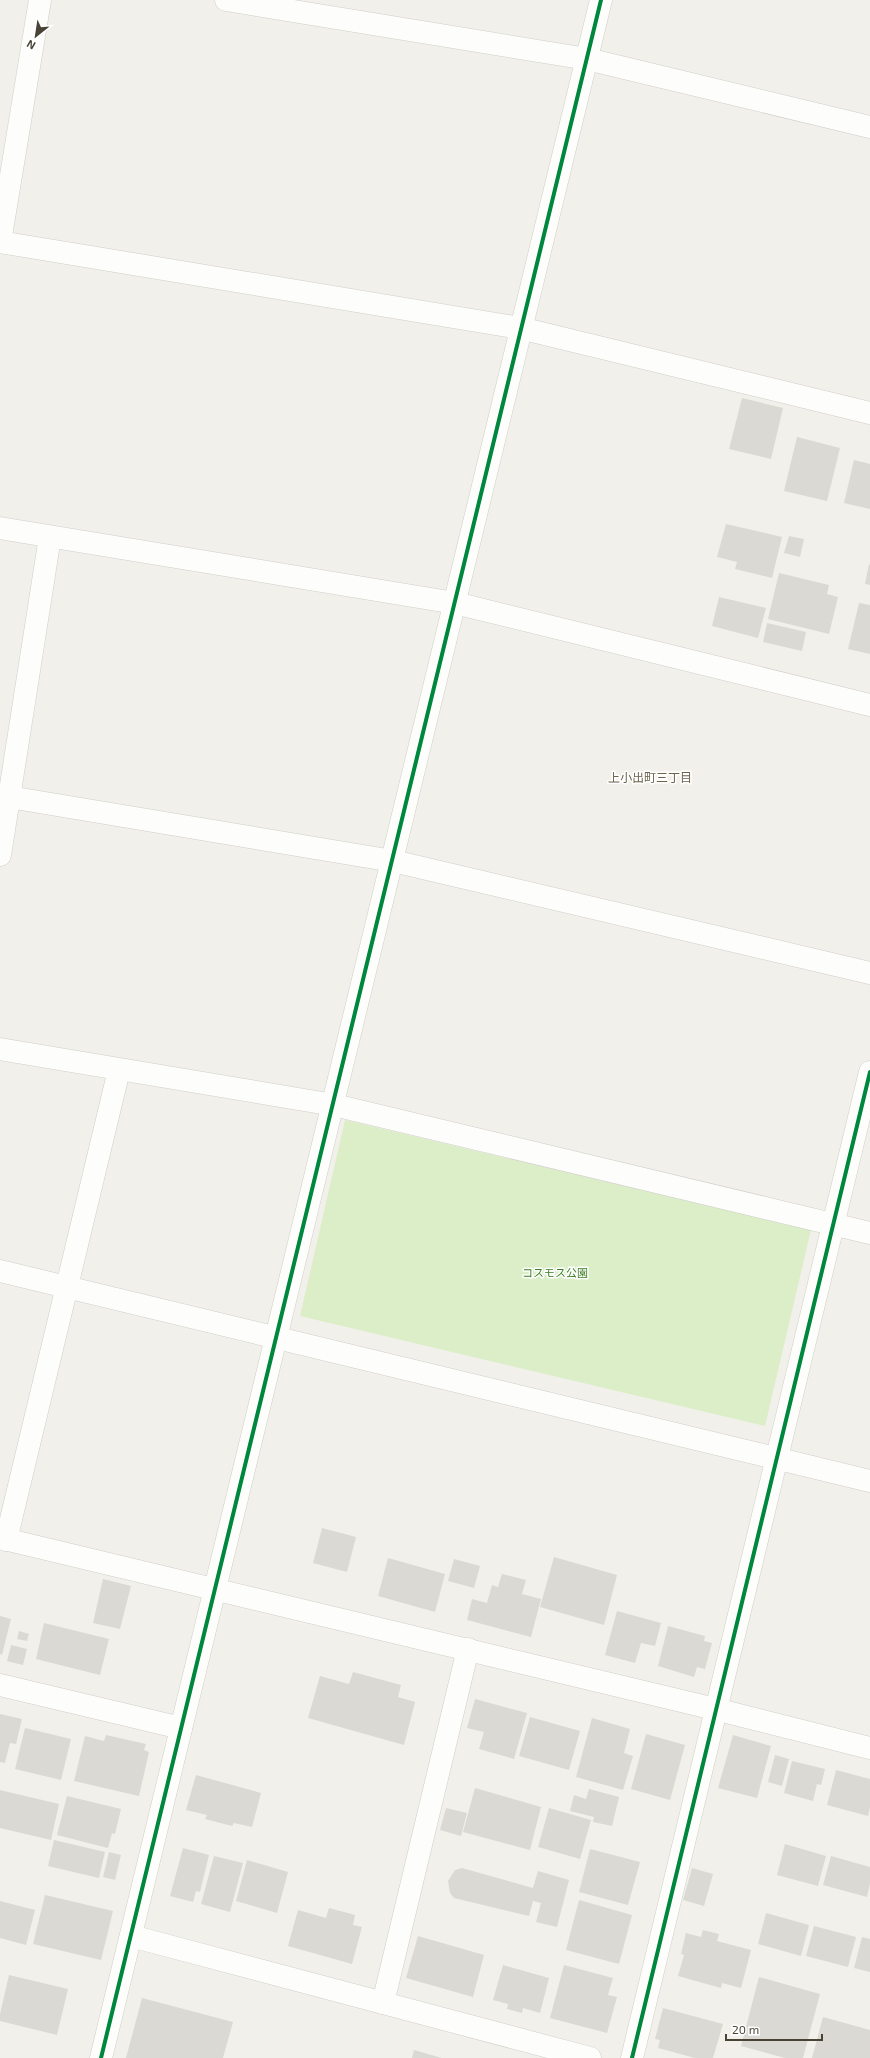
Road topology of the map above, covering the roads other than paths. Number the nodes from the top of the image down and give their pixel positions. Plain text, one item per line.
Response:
1 (40, 0) edge
2 (226, 0) edge
3 (601, 0) edge
4 (253, 2) edge
5 (587, 59) junction
6 (870, 127) edge
7 (0, 242) edge
8 (520, 328) junction
9 (870, 413) edge
10 (0, 528) edge
11 (50, 537) junction
12 (455, 603) junction
13 (870, 705) edge
14 (9, 797) junction
15 (0, 855) edge
16 (393, 861) junction
17 (870, 973) edge
18 (0, 1049) edge
19 (119, 1070) junction
20 (870, 1072) edge
21 (334, 1105) junction
22 (834, 1224) junction
23 (870, 1233) edge
24 (0, 1271) edge
25 (66, 1287) junction
26 (277, 1338) junction
27 (776, 1458) junction
28 (870, 1481) edge
29 (3, 1539) edge
30 (214, 1588) junction
31 (468, 1649) junction
32 (0, 1685) edge
33 (716, 1709) junction
34 (181, 1728) junction
35 (870, 1748) edge
36 (131, 1936) junction
37 (383, 2003) junction
38 (101, 2058) edge
39 (590, 2058) edge
40 (632, 2058) edge

1 - 7 street
2 - 4 street
3 - 5 street
4 - 5 street
5 - 6 street
5 - 8 street
7 - 8 street
8 - 9 street
8 - 12 street
10 - 11 street
11 - 12 street
11 - 14 street
12 - 13 street
12 - 16 street
14 - 15 street
14 - 16 street
16 - 17 street
16 - 21 street
18 - 19 street
19 - 21 street
19 - 25 street
20 - 22 street
21 - 22 street
21 - 26 street
22 - 23 street
22 - 27 street
24 - 25 street
25 - 26 street
25 - 29 street
26 - 27 street
26 - 30 street
27 - 28 street
27 - 33 street
29 - 30 street
30 - 31 street
30 - 34 street
31 - 33 street
31 - 37 street
32 - 34 street
33 - 35 street
33 - 40 street
34 - 36 street
36 - 37 street
36 - 38 street
37 - 39 street

